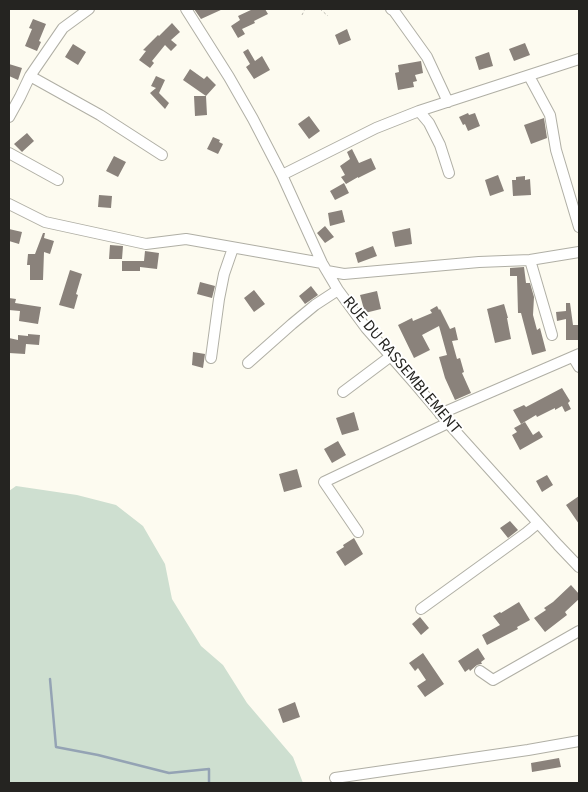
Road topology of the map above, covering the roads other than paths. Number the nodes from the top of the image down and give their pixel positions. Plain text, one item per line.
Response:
1 (89, 9) edge
2 (186, 9) edge
3 (391, 9) edge
4 (579, 59) edge
5 (30, 76) junction
6 (529, 76) junction
7 (448, 102) junction
8 (419, 111) junction
9 (9, 117) edge
10 (9, 153) edge
11 (162, 155) dead end
12 (449, 172) dead end
13 (282, 174) junction
14 (58, 180) dead end
15 (9, 204) edge
16 (579, 227) edge
17 (233, 248) junction
18 (579, 252) edge
19 (530, 260) junction
20 (324, 267) junction
21 (338, 290) junction
22 (552, 335) dead end
23 (391, 356) junction
24 (576, 356) edge
25 (210, 358) dead end
26 (248, 363) dead end
27 (579, 368) edge
28 (343, 392) dead end
29 (440, 414) junction
30 (448, 423) junction
31 (538, 523) junction
32 (358, 532) dead end
33 (579, 565) edge
34 (421, 609) dead end
35 (579, 631) edge
36 (480, 671) dead end
37 (579, 741) edge
38 (335, 778) dead end

1 - 5 street
2 - 13 street, RUE DU RASSEMBLEMENT
3 - 7 street
4 - 6 street
5 - 9 street
5 - 11 street
6 - 7 street
6 - 16 street
7 - 8 street
8 - 12 street
8 - 13 street
10 - 14 street
13 - 20 street, RUE DU RASSEMBLEMENT
15 - 17 street
17 - 20 street
17 - 25 street
18 - 19 street
19 - 20 street
19 - 22 street
20 - 21 street, RUE DU RASSEMBLEMENT
21 - 23 street, RUE DU RASSEMBLEMENT
21 - 26 street
23 - 28 street
23 - 29 street, RUE DU RASSEMBLEMENT
24 - 27 street
24 - 29 street
29 - 30 street, RUE DU RASSEMBLEMENT
30 - 31 street, RUE DU RASSEMBLEMENT
30 - 32 street
31 - 33 street, RUE DU RASSEMBLEMENT
31 - 34 street
35 - 36 street
37 - 38 street

